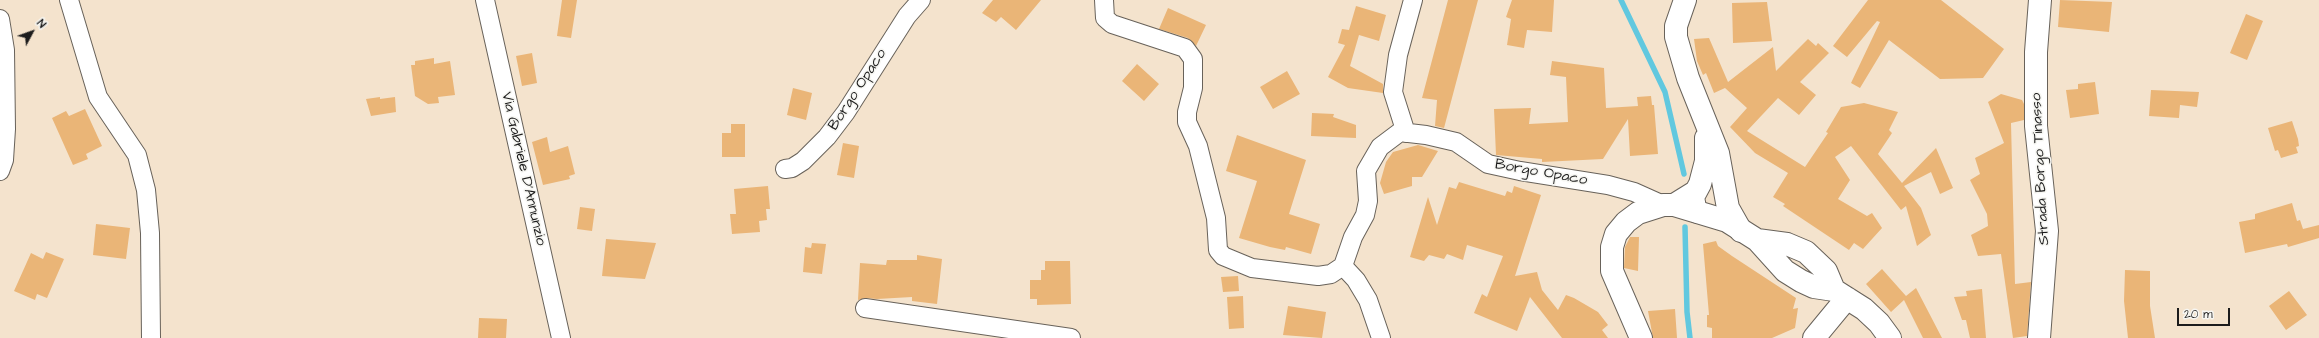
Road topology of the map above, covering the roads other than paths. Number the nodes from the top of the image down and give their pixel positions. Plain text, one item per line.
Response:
1 (69, 0) edge
2 (485, 0) edge
3 (921, 0) edge
4 (1104, 0) edge
5 (1413, 0) edge
6 (1685, 0) edge
7 (2040, 0) edge
8 (0, 19) edge
9 (1706, 121) junction
10 (1406, 133) junction
11 (785, 169) dead end
12 (0, 171) edge
13 (1724, 194) junction
14 (1668, 205) junction
15 (1701, 207) junction
16 (1749, 235) junction
17 (1343, 266) junction
18 (1830, 286) junction
19 (864, 308) dead end
20 (151, 338) edge
21 (561, 338) edge
22 (1071, 338) edge
23 (1381, 338) edge
24 (1641, 338) edge
25 (1814, 338) edge
26 (1890, 338) edge
27 (2039, 338) edge

1 - 20 street
2 - 21 street, Via Gabriele D'Annunzio
3 - 11 street, Borgo Opaco
4 - 17 street
5 - 10 street
6 - 9 main road
7 - 27 main road, Strada Borgo Tinasso
8 - 12 street
9 - 13 main road
9 - 15 main road
10 - 14 street, Borgo Opaco
10 - 17 street, Borgo Opaco
13 - 15 main road
13 - 16 main road
14 - 15 main road
14 - 24 main road
15 - 16 main road
16 - 18 main road
17 - 23 street
18 - 25 main road
18 - 26 main road
19 - 22 street

